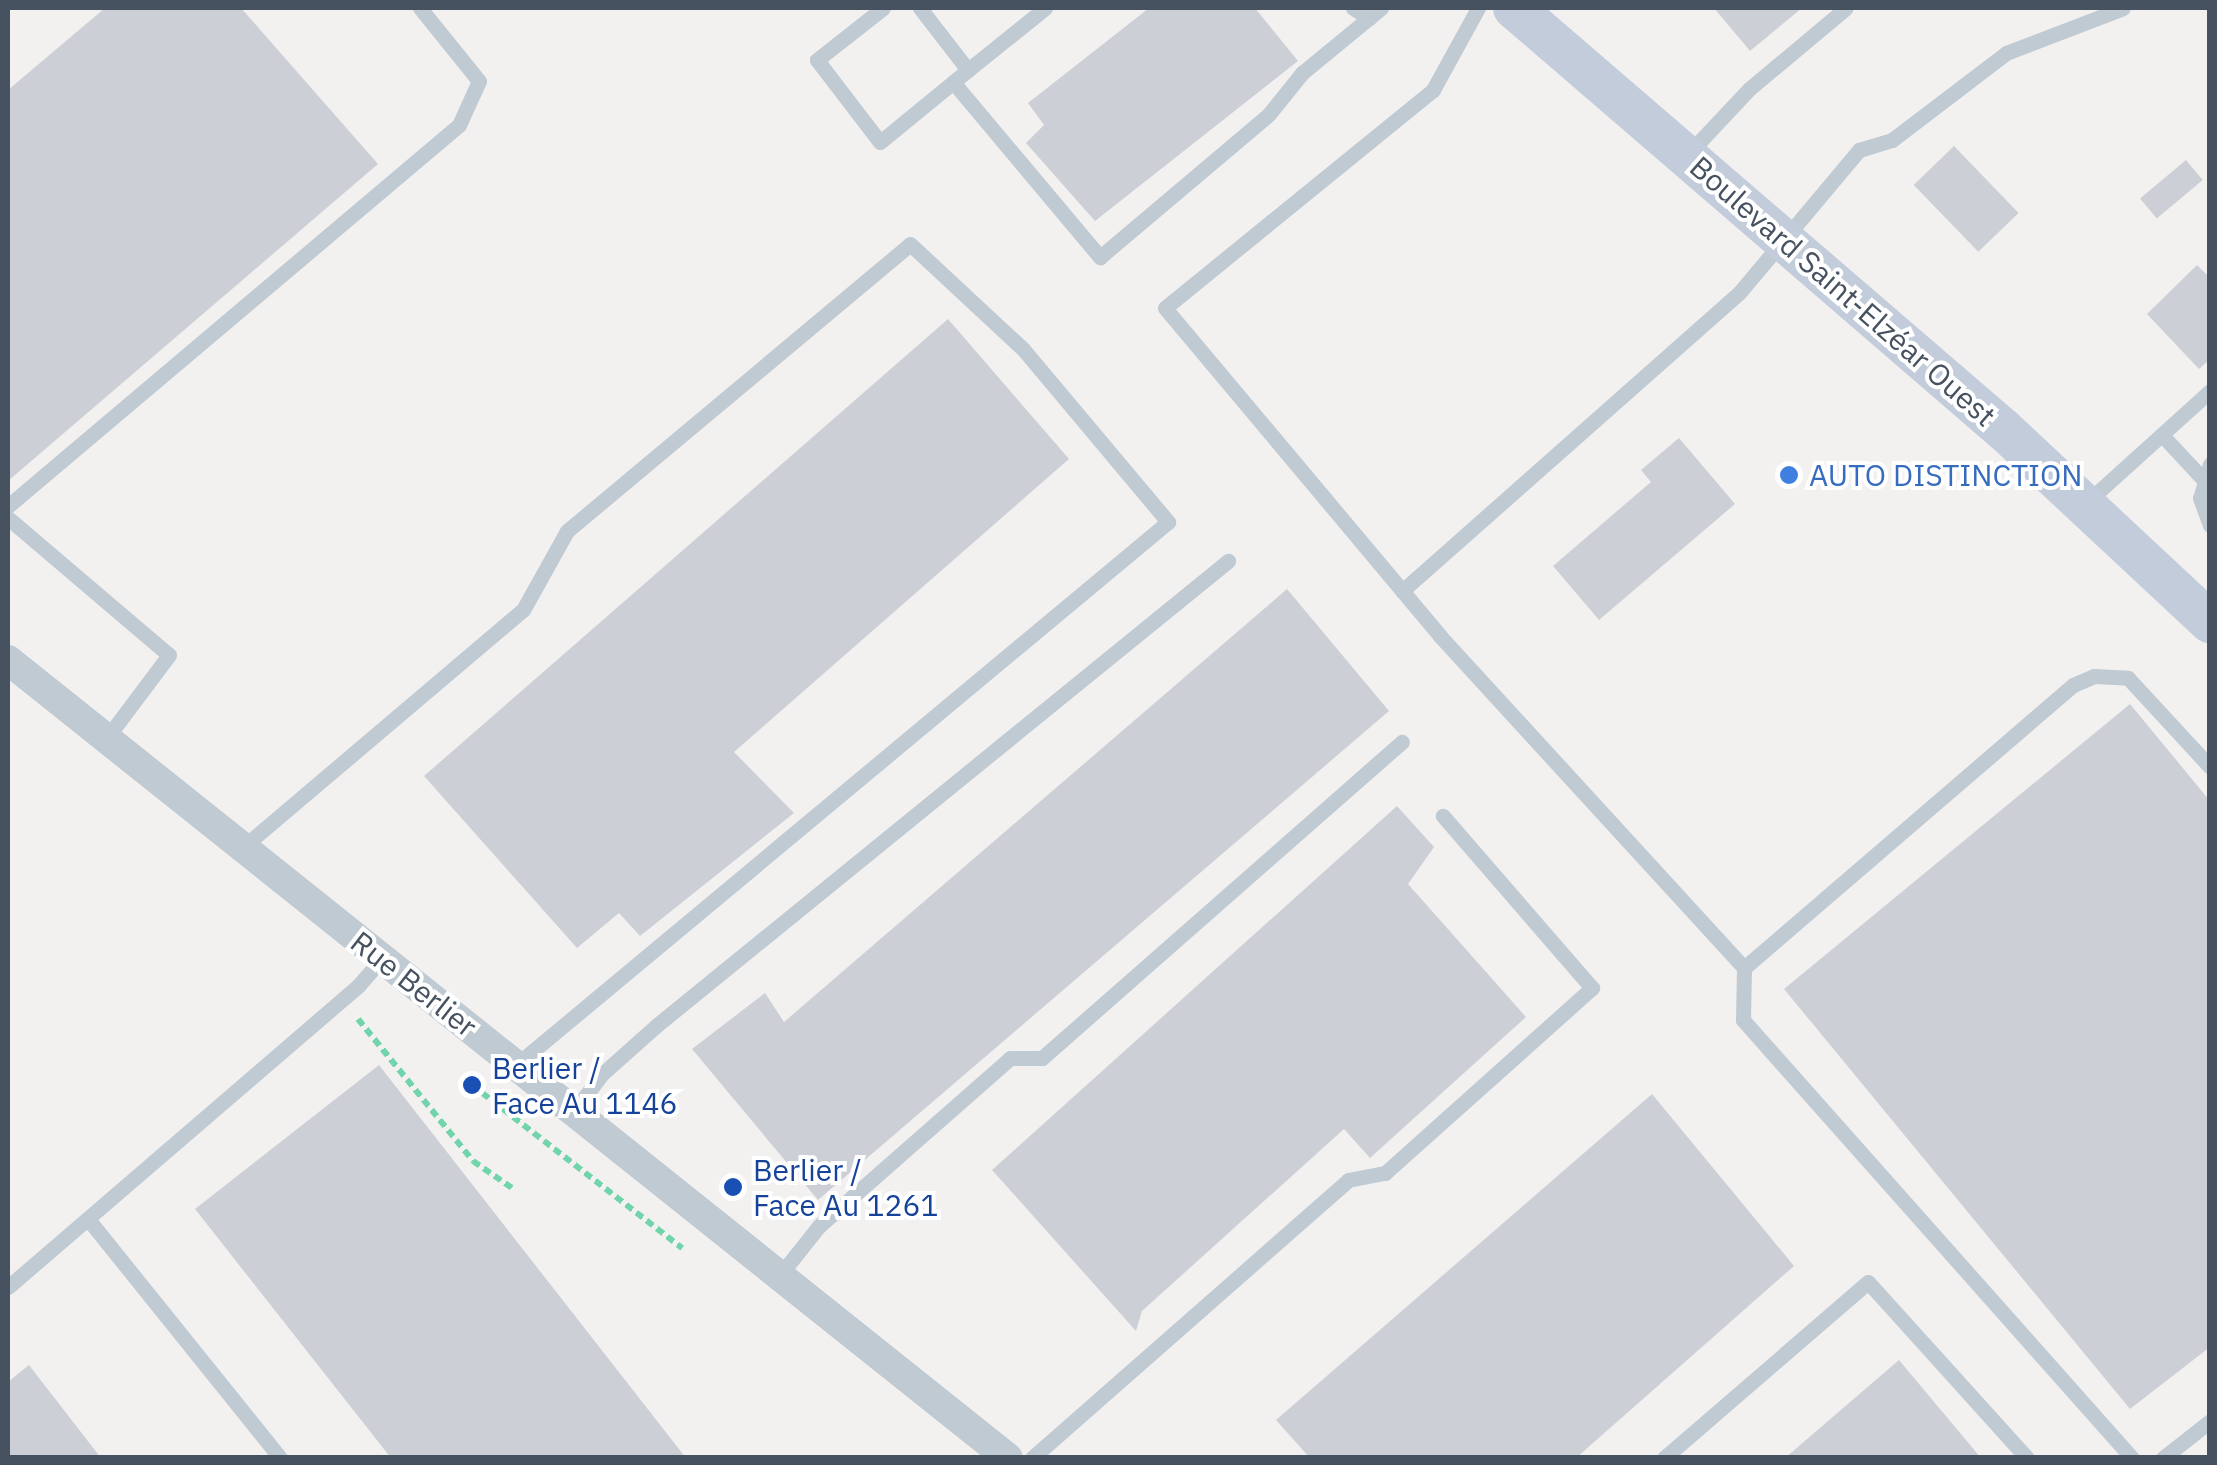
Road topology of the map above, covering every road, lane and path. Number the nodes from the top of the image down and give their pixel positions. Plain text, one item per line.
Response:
1 (420, 8) edge
2 (883, 8) edge
3 (920, 8) edge
4 (1045, 8) edge
5 (1353, 8) edge
6 (1478, 8) edge
7 (1514, 8) edge
8 (1846, 8) edge
9 (2123, 8) edge
10 (1375, 13) edge
11 (968, 70) junction
12 (953, 82) junction
13 (1686, 156) junction
14 (1785, 241) junction
15 (2210, 391) edge
16 (2162, 435) junction
17 (2206, 471) edge
18 (2085, 504) junction
19 (8, 506) edge
20 (8, 518) edge
21 (2210, 524) edge
22 (1228, 561) dead end
23 (1402, 591) junction
24 (2204, 608) edge
25 (11, 670) edge
26 (106, 739) junction
27 (1402, 742) dead end
28 (2210, 768) edge
29 (1443, 816) dead end
30 (242, 848) junction
31 (382, 958) junction
32 (1744, 968) junction
33 (359, 1020) dead end
34 (516, 1065) junction
35 (472, 1085) dead end
36 (574, 1111) junction
37 (515, 1190) dead end
38 (88, 1219) junction
39 (682, 1248) dead end
40 (780, 1275) junction
41 (8, 1287) edge
42 (2210, 1421) edge
43 (280, 1458) edge
44 (1008, 1458) edge
45 (1032, 1458) edge
46 (1664, 1458) edge
47 (2027, 1458) edge
48 (2132, 1458) edge
49 (2163, 1458) edge

1 - 19 lane
2 - 12 lane
3 - 11 lane
4 - 11 lane
5 - 10 lane
6 - 23 lane
7 - 13 street, Boulevard Saint-Elzéar Ouest
8 - 13 lane
9 - 14 lane
10 - 12 lane
11 - 12 lane
13 - 14 street, Boulevard Saint-Elzéar Ouest
14 - 18 street, Boulevard Saint-Elzéar Ouest
14 - 23 lane
15 - 16 lane
16 - 17 lane
16 - 18 lane
17 - 21 lane
18 - 24 street, Boulevard Saint-Elzéar Ouest
20 - 26 lane
22 - 36 lane
23 - 32 lane
25 - 26 street, Rue Berlier
26 - 30 street, Rue Berlier
27 - 40 lane
28 - 32 lane
29 - 45 lane
30 - 31 street, Rue Berlier
30 - 34 lane
31 - 34 street, Rue Berlier
31 - 38 lane
32 - 48 lane
33 - 37 path
34 - 36 street, Rue Berlier
35 - 39 path
36 - 40 street, Rue Berlier
38 - 41 lane
38 - 43 lane
40 - 44 street, Rue Berlier
42 - 49 lane
46 - 47 lane

